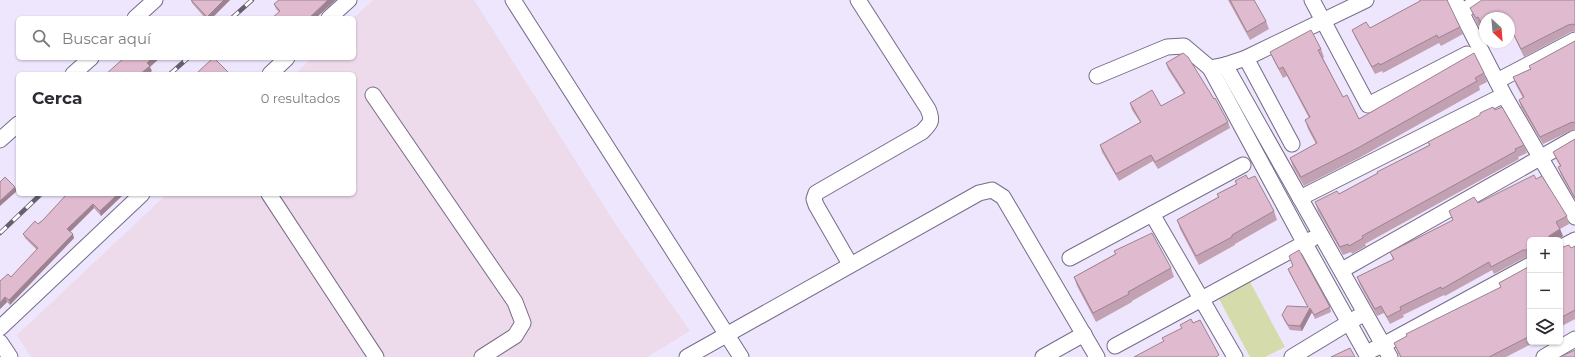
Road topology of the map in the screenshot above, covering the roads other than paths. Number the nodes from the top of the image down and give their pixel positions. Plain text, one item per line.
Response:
1 (155, 0) edge
2 (349, 0) edge
3 (513, 0) edge
4 (858, 0) edge
5 (1312, 0) edge
6 (1366, 0) edge
7 (1481, 0) edge
8 (1458, 6) edge
9 (137, 16) edge
10 (332, 16) edge
11 (1323, 20) junction
12 (1575, 40) edge
13 (1467, 54) dead end
14 (1246, 58) junction
15 (89, 60) edge
16 (285, 60) edge
17 (1225, 65) junction
18 (1210, 68) junction
19 (75, 72) edge
20 (272, 72) edge
21 (1097, 76) dead end
22 (1497, 81) junction
23 (373, 95) dead end
24 (1504, 95) junction
25 (16, 126) edge
26 (1575, 138) edge
27 (0, 140) edge
28 (1292, 144) dead end
29 (1542, 157) junction
30 (1243, 165) dead end
31 (140, 196) edge
32 (270, 196) edge
33 (1300, 198) junction
34 (1152, 214) junction
35 (1575, 217) edge
36 (1320, 235) junction
37 (1575, 240) edge
38 (1304, 242) junction
39 (1563, 246) edge
40 (1070, 258) dead end
41 (850, 264) junction
42 (1527, 267) edge
43 (1342, 270) junction
44 (1201, 300) junction
45 (1364, 314) junction
46 (1350, 322) junction
47 (0, 328) edge
48 (726, 334) junction
49 (1084, 334) junction
50 (1575, 339) edge
51 (0, 342) edge
52 (1115, 346) dead end
53 (1387, 351) edge
54 (1367, 354) edge
55 (10, 357) edge
56 (376, 357) edge
57 (482, 357) edge
58 (687, 357) edge
59 (741, 357) edge
60 (1042, 357) edge
61 (1097, 357) edge
62 (1235, 357) edge
63 (1292, 357) edge
64 (1544, 357) edge

1 - 9 street
2 - 10 street
3 - 48 street
4 - 41 street
5 - 11 street
6 - 11 street
7 - 8 street
8 - 22 street
11 - 13 street
11 - 14 street
12 - 22 street
14 - 17 street
14 - 28 street
15 - 19 street
16 - 20 street
17 - 18 street
17 - 33 street
18 - 21 street
18 - 38 street
22 - 24 street
23 - 57 street
24 - 29 street
24 - 33 street
25 - 27 street
26 - 29 street
29 - 35 street
29 - 43 street
30 - 34 street
31 - 47 street
32 - 56 street
33 - 36 street
34 - 40 street
34 - 44 street
36 - 38 street
36 - 43 street
37 - 39 street
38 - 44 street
38 - 46 street
41 - 48 street
41 - 49 street
42 - 53 street
43 - 45 street
44 - 52 street
44 - 62 street
45 - 46 street
45 - 53 street
46 - 54 street
46 - 63 street
48 - 58 street
48 - 59 street
49 - 60 street
49 - 61 street
50 - 64 street
51 - 55 street
53 - 54 street

